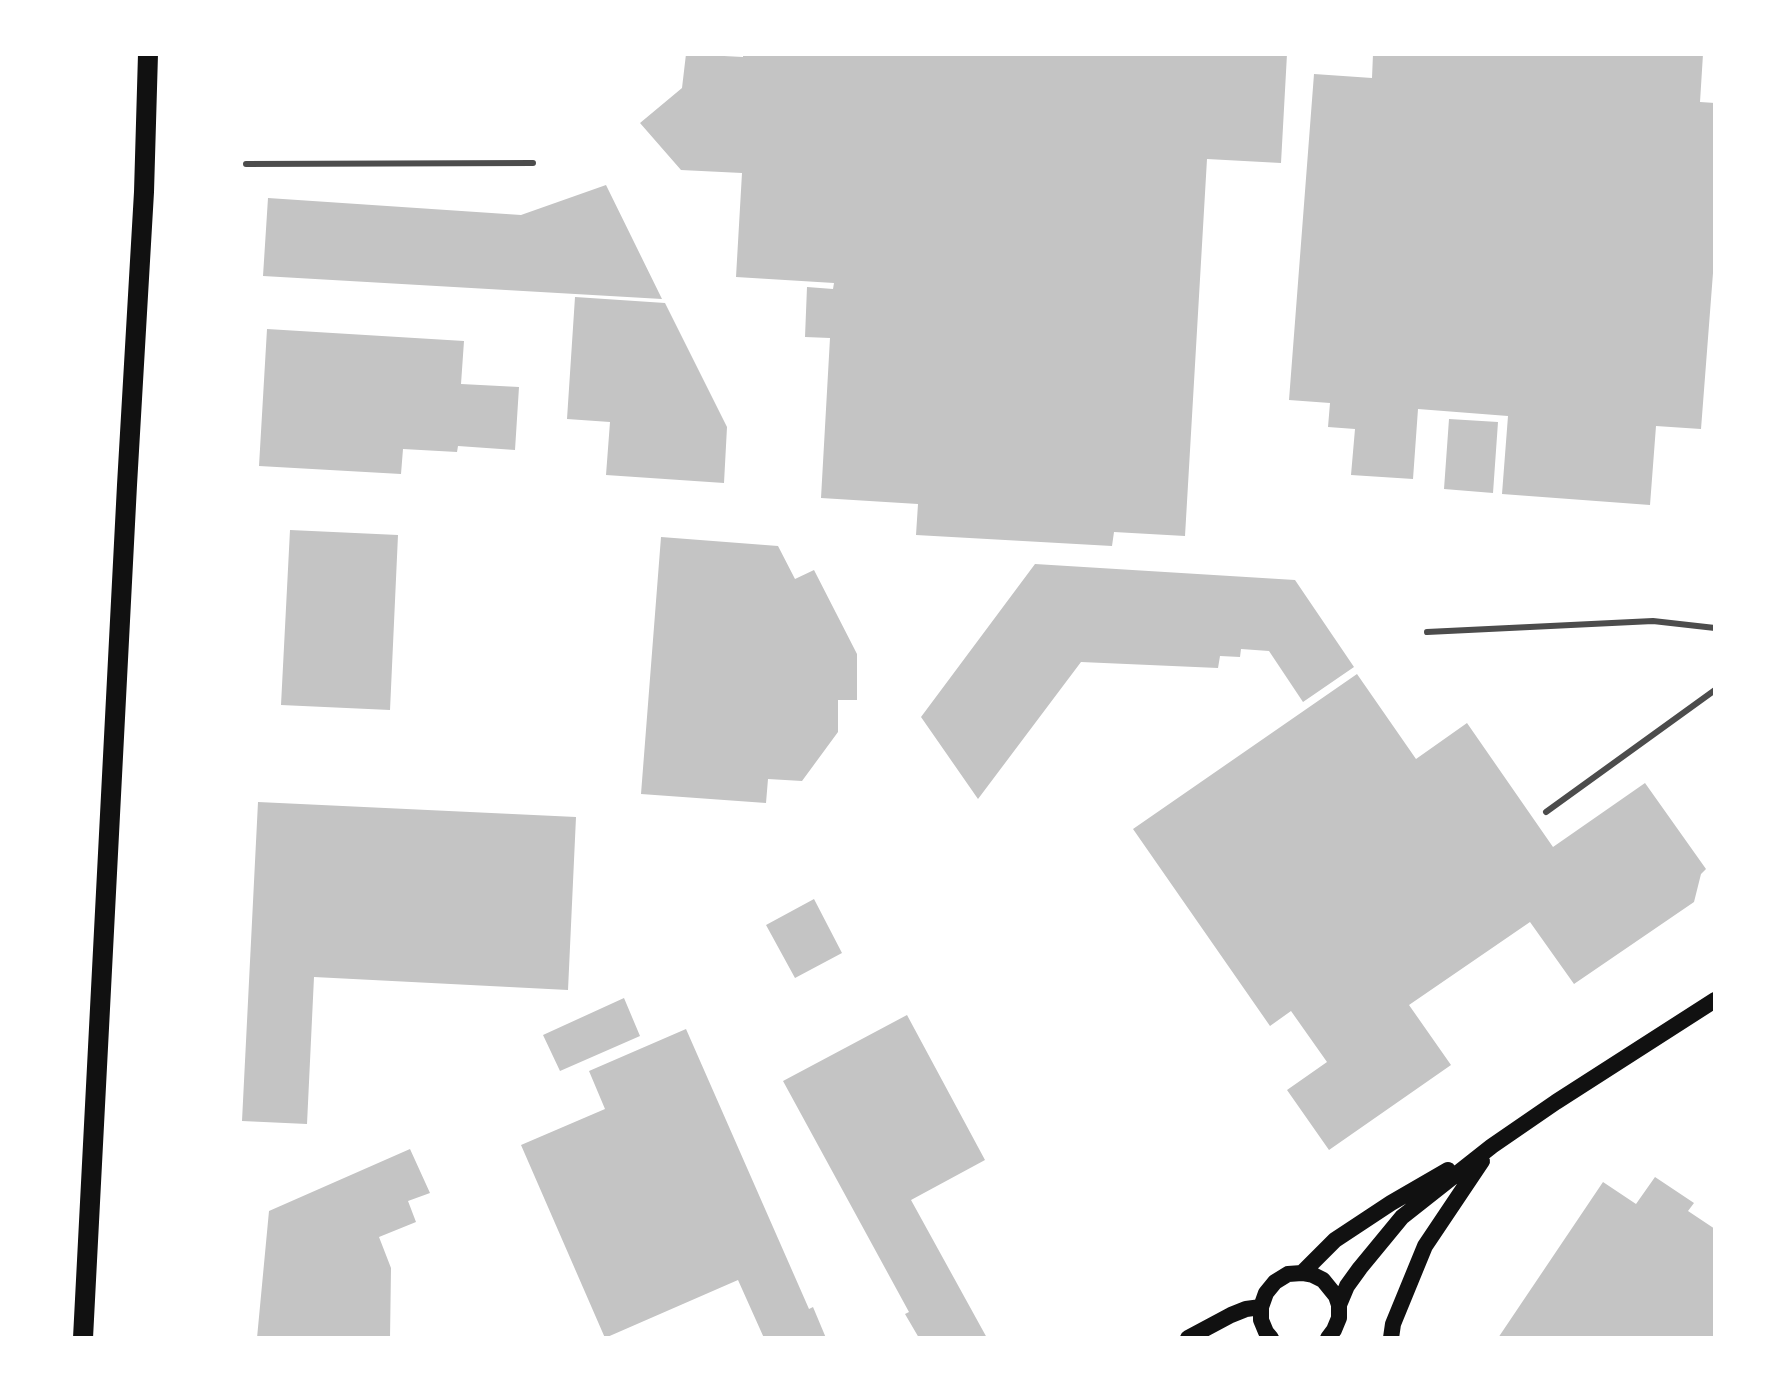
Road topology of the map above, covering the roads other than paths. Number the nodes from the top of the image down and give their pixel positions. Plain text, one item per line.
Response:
1 (148, 54) edge
2 (533, 163) dead end
3 (246, 164) dead end
4 (1715, 628) edge
5 (1427, 632) dead end
6 (1715, 690) edge
7 (1546, 812) dead end
8 (1715, 1000) edge
9 (1492, 1146) junction
10 (1302, 1273) junction
11 (1339, 1305) junction
12 (1261, 1307) junction
13 (1332, 1335) edge
14 (83, 1338) edge
15 (1188, 1338) edge
16 (1271, 1338) edge
17 (1391, 1338) edge

1 - 14 main road
2 - 3 lane
4 - 5 lane
6 - 7 lane
8 - 9 main road
9 - 10 main road
9 - 11 main road
9 - 17 main road
10 - 11 main road
10 - 12 main road
11 - 13 main road
12 - 15 main road
12 - 16 main road

